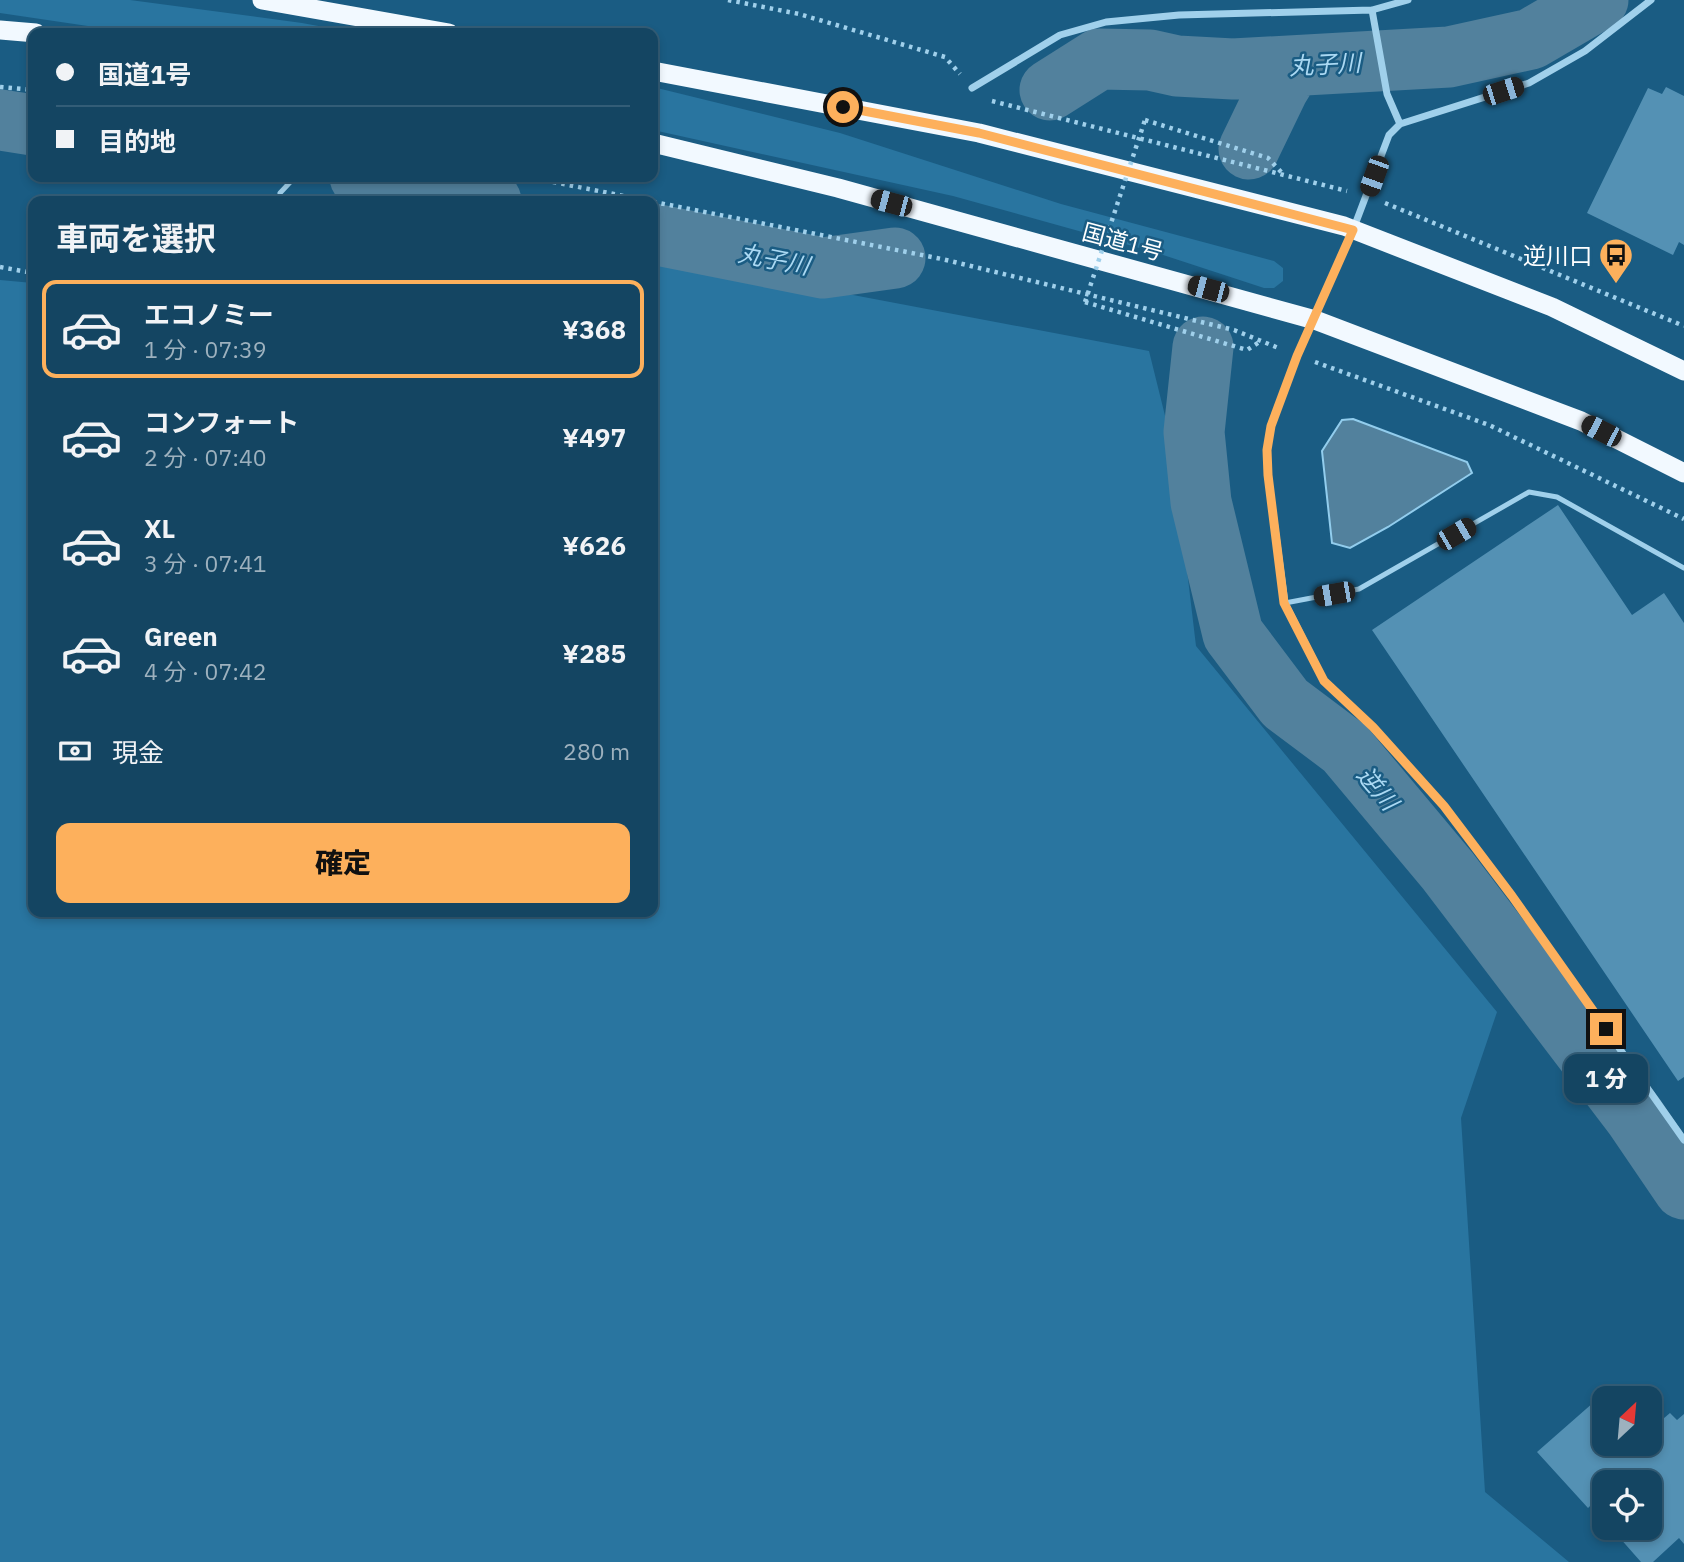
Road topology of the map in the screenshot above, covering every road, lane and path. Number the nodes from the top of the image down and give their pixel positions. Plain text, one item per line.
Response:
1 (261, 0) edge
2 (727, 0) edge
3 (1408, 0) edge
4 (1651, 0) edge
5 (1373, 10) junction
6 (421, 28) edge
7 (0, 30) edge
8 (28, 32) edge
9 (658, 72) edge
10 (0, 87) edge
11 (972, 88) junction
12 (28, 90) edge
13 (1400, 124) junction
14 (658, 144) edge
15 (1283, 175) junction
16 (290, 182) edge
17 (553, 182) edge
18 (280, 193) dead end
19 (624, 196) edge
20 (1367, 196) junction
21 (658, 203) edge
22 (1353, 230) junction
23 (0, 267) edge
24 (28, 271) edge
25 (1315, 320) junction
26 (1684, 326) edge
27 (1261, 341) junction
28 (1297, 356) junction
29 (1684, 370) edge
30 (1684, 473) edge
31 (1684, 519) edge
32 (1684, 568) edge
33 (1284, 603) junction
34 (1684, 1140) edge

1 - 6 highway
2 - 11 path
3 - 5 street
4 - 13 street
5 - 11 street
5 - 13 street
7 - 8 highway
9 - 22 highway
10 - 12 path
11 - 15 path
13 - 20 street
14 - 25 highway, 国道1号
15 - 20 path
15 - 27 path, bridge
16 - 18 lane
17 - 19 path
20 - 22 street
20 - 26 path
21 - 27 path
22 - 25 street
22 - 29 highway
23 - 24 path
25 - 28 street
25 - 30 highway, 国道1号
27 - 28 path
28 - 31 path
28 - 33 street
32 - 33 lane
33 - 34 street

